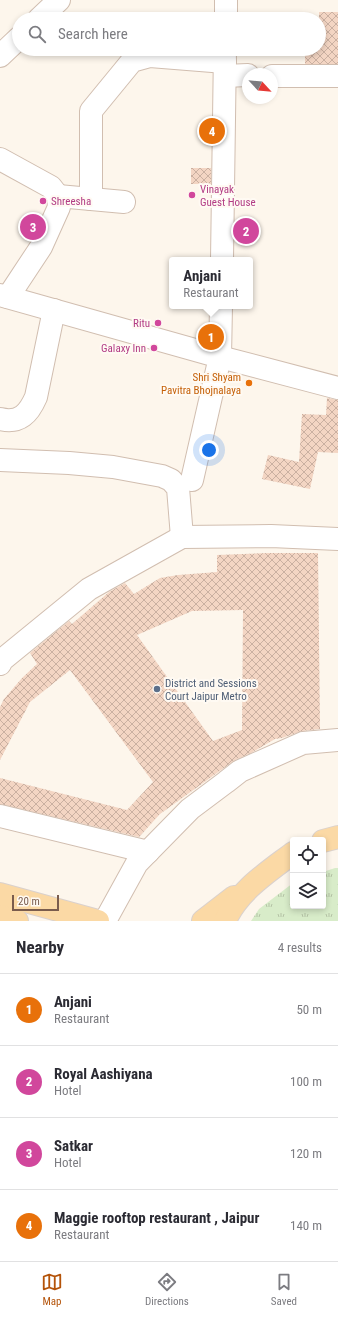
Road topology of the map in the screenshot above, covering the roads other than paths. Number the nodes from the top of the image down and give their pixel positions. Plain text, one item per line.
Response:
1 (59, 0) edge
2 (226, 0) edge
3 (46, 12) edge
4 (226, 12) edge
5 (12, 45) edge
6 (0, 56) edge
7 (225, 62) edge
8 (242, 72) edge
9 (278, 76) edge
10 (338, 76) edge
11 (0, 159) edge
12 (58, 196) junction
13 (91, 199) junction
14 (124, 202) dead end
15 (222, 257) edge
16 (4, 296) edge
17 (221, 309) edge
18 (54, 310) junction
19 (220, 357) junction
20 (338, 388) edge
21 (0, 419) edge
22 (0, 460) edge
23 (192, 480) dead end
24 (182, 537) junction
25 (338, 539) edge
26 (0, 664) edge
27 (338, 740) edge
28 (0, 816) edge
29 (338, 837) edge
30 (326, 840) edge
31 (148, 852) junction
32 (290, 855) edge
33 (255, 881) junction
34 (0, 894) edge
35 (0, 916) edge
36 (17, 921) edge
37 (98, 921) edge
38 (105, 921) edge
39 (203, 921) edge
40 (225, 921) edge

1 - 3 street
2 - 4 street
5 - 6 street
7 - 8 street
7 - 13 street
7 - 15 street
9 - 10 street
11 - 12 street
12 - 13 street
12 - 16 street
13 - 14 street
16 - 18 street
17 - 19 street
18 - 19 street
18 - 21 street
19 - 20 street
19 - 23 street
22 - 24 street
24 - 25 street
24 - 26 street
27 - 31 street
28 - 31 street
29 - 30 main road
31 - 38 street
32 - 33 main road
33 - 39 main road
33 - 40 main road
34 - 37 main road
35 - 36 main road

